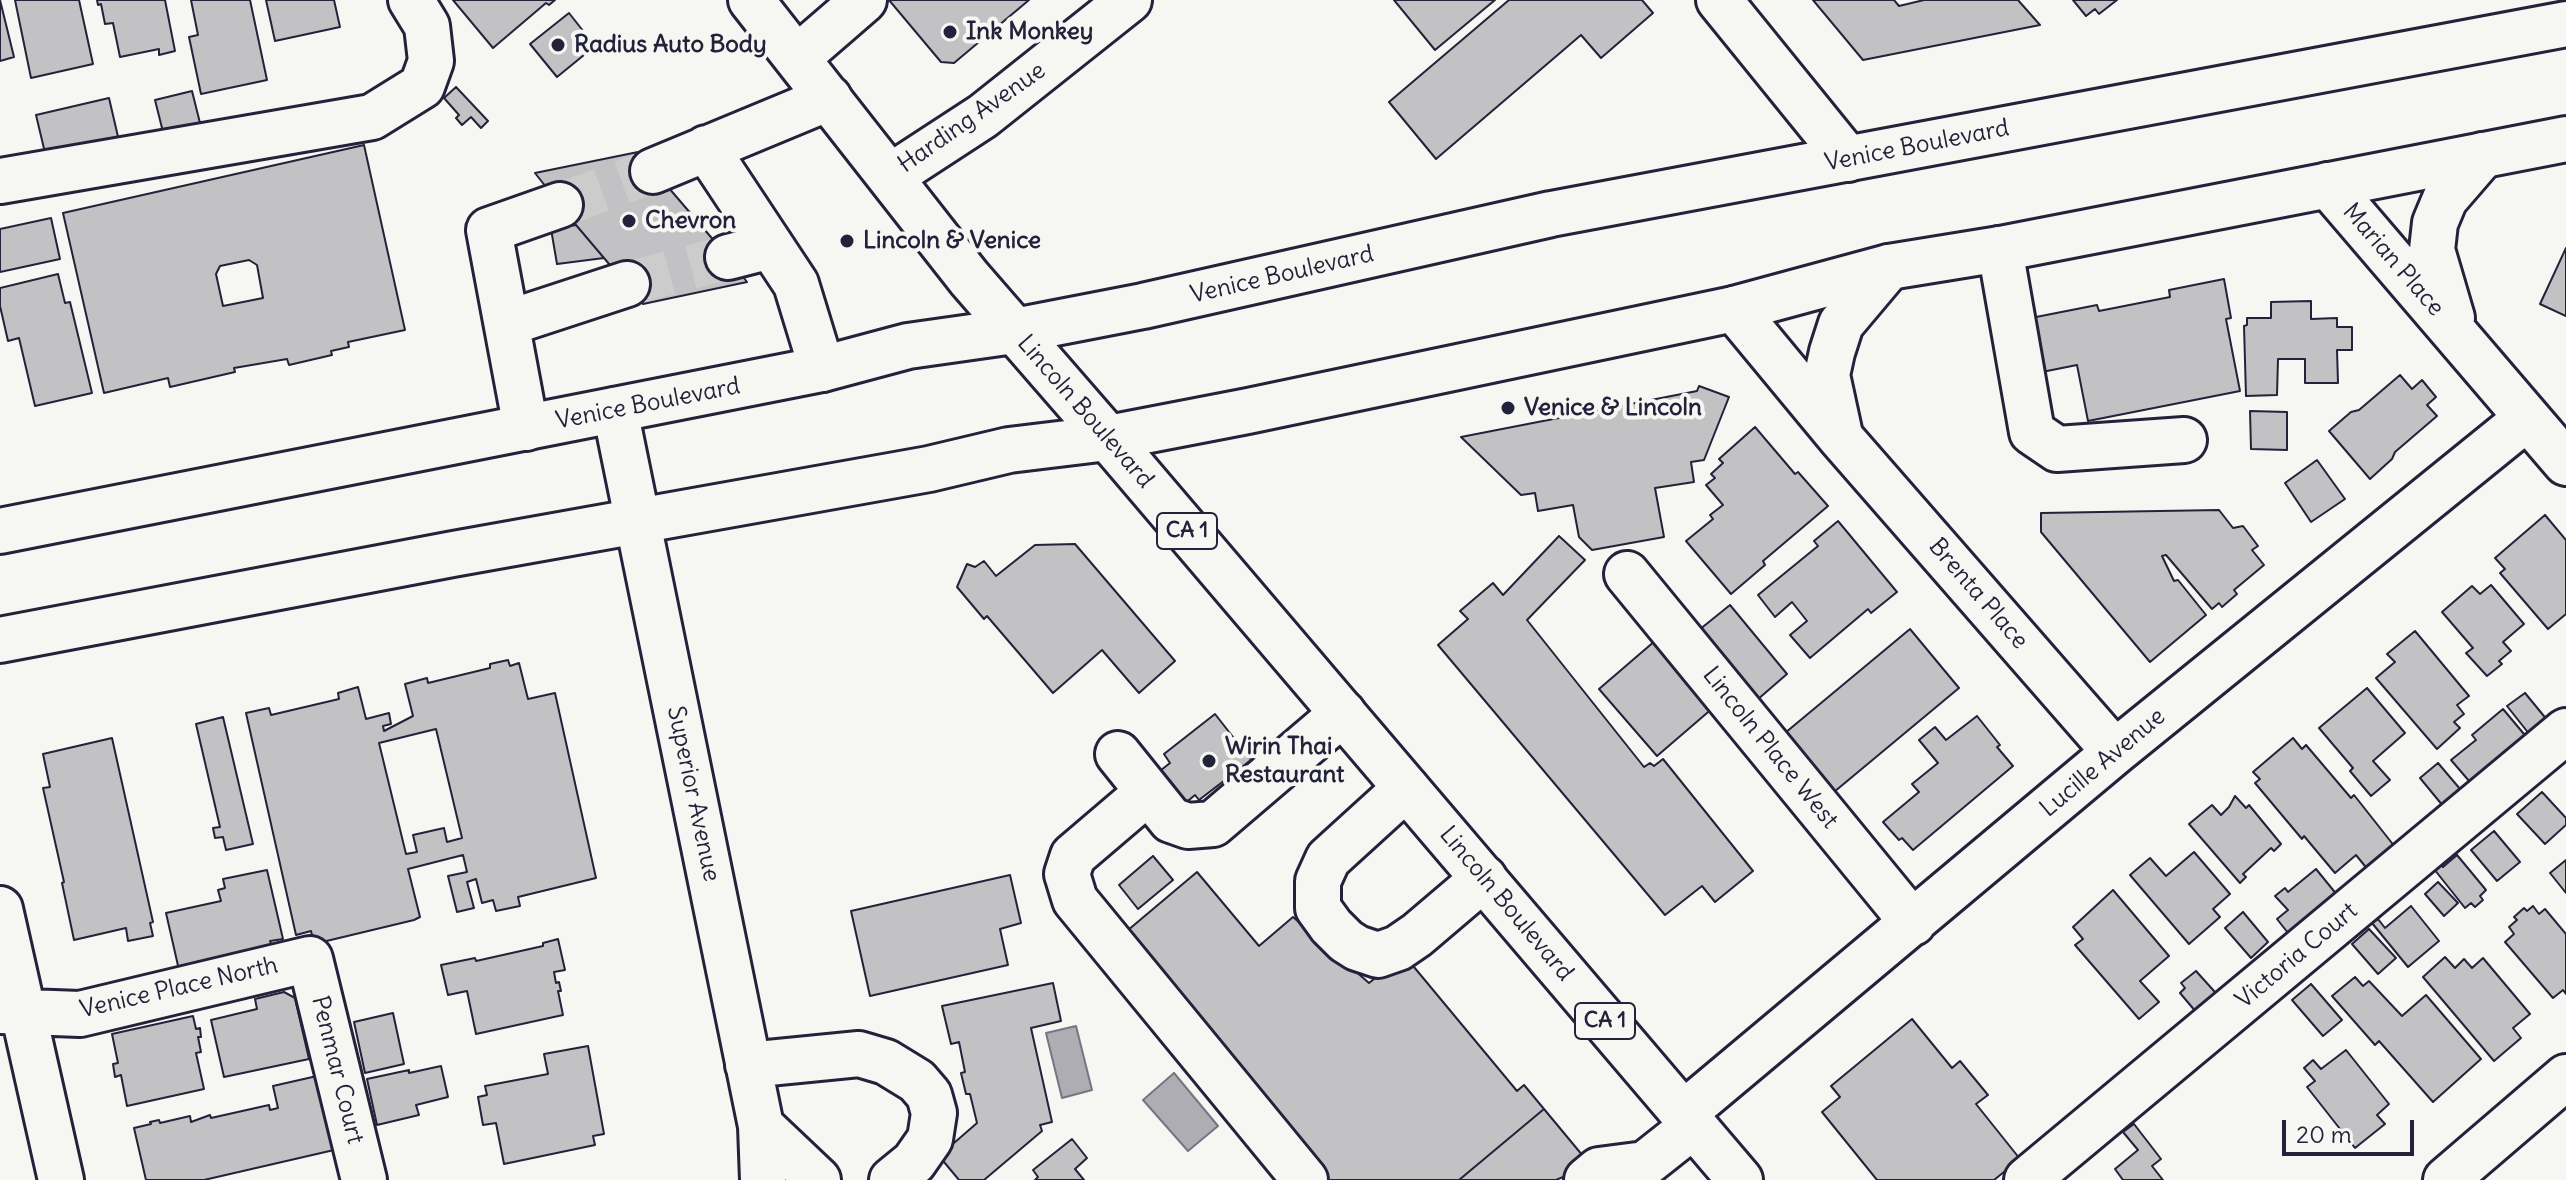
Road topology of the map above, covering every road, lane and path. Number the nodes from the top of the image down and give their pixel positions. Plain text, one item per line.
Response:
1 (411, 0) edge
2 (751, 0) edge
3 (864, 0) edge
4 (1129, 0) edge
5 (1719, 0) edge
6 (2566, 24) edge
7 (797, 58) junction
8 (829, 98) junction
9 (2566, 139) edge
10 (706, 148) junction
11 (2483, 155) junction
12 (1848, 159) junction
13 (653, 171) tunnel mouth
14 (891, 176) junction
15 (0, 181) edge
16 (2328, 185) junction
17 (560, 205) tunnel mouth
18 (771, 246) junction
19 (2000, 249) junction
20 (728, 257) tunnel mouth
21 (1889, 267) junction
22 (627, 284) tunnel mouth
23 (1734, 309) junction
24 (508, 323) junction
25 (1014, 331) junction
26 (2457, 335) junction
27 (822, 369) junction
28 (615, 410) junction
29 (2527, 418) junction
30 (526, 428) junction
31 (1840, 437) junction
32 (1108, 438) junction
33 (2184, 440) dead end
34 (2566, 463) edge
35 (637, 520) junction
36 (0, 531) edge
37 (1627, 574) dead end
38 (0, 640) edge
39 (1343, 713) junction
40 (2566, 731) edge
41 (2115, 752) junction
42 (1118, 754) dead end
43 (1406, 788) junction
44 (1148, 792) junction
45 (1484, 878) junction
46 (0, 909) edge
47 (1913, 923) junction
48 (310, 959) joint
49 (11, 1011) edge
50 (748, 1065) junction
51 (2566, 1077) edge
52 (1688, 1120) junction
53 (761, 1126) junction
54 (1642, 1172) edge
55 (61, 1180) edge
56 (364, 1180) edge
57 (763, 1180) edge
58 (818, 1180) edge
59 (892, 1180) edge
60 (1305, 1180) edge
61 (1587, 1180) edge
62 (1740, 1180) edge
63 (2027, 1180) edge
64 (2446, 1180) edge

1 - 15 main road
2 - 7 main road, Lincoln Boulevard / CA 1
3 - 7 main road
4 - 14 main road, Harding Avenue
5 - 12 main road
6 - 12 main road, Venice Boulevard
7 - 8 main road, Lincoln Boulevard / CA 1
8 - 10 main road
8 - 14 main road, Lincoln Boulevard / CA 1
9 - 11 main road
10 - 13 main road
10 - 18 main road
11 - 16 main road
11 - 26 main road, Marian Place
12 - 25 main road, Venice Boulevard
14 - 25 main road, Lincoln Boulevard / CA 1
16 - 19 main road
16 - 26 main road, Marian Place
17 - 24 main road
18 - 20 main road
18 - 27 main road
19 - 21 main road
19 - 33 main road
21 - 23 main road
21 - 31 main road, Brenta Place
22 - 24 main road
23 - 31 main road, Brenta Place
23 - 32 main road
24 - 30 main road
25 - 27 main road, Venice Boulevard
25 - 32 main road, Lincoln Boulevard / CA 1
26 - 29 main road, Marian Place
27 - 28 main road, Venice Boulevard
28 - 30 main road, Venice Boulevard
28 - 35 main road, Superior Avenue
29 - 34 main road, Marian Place
29 - 41 main road, Lucille Avenue
30 - 36 main road, Venice Boulevard
31 - 41 main road, Brenta Place
32 - 35 main road
32 - 39 main road, Lincoln Boulevard / CA 1
35 - 38 main road
35 - 50 main road, Superior Avenue
37 - 47 main road, Lincoln Place West
39 - 43 main road, Lincoln Boulevard / CA 1
39 - 44 main road
40 - 63 main road, Victoria Court
41 - 47 main road, Lucille Avenue
42 - 44 main road
43 - 45 main road, Lincoln Boulevard / CA 1
43 - 45 main road
44 - 60 main road
45 - 52 main road, Lincoln Boulevard / CA 1
46 - 49 main road
47 - 52 main road, Lucille Avenue
48 - 49 main road, Venice Place North
48 - 56 main road, Penmar Court
49 - 55 main road
50 - 53 main road, Superior Avenue
50 - 59 main road
51 - 64 main road
52 - 54 main road, Lucille Avenue
52 - 62 main road, Lincoln Boulevard / CA 1
53 - 57 main road, Superior Avenue
53 - 58 main road
54 - 61 main road

